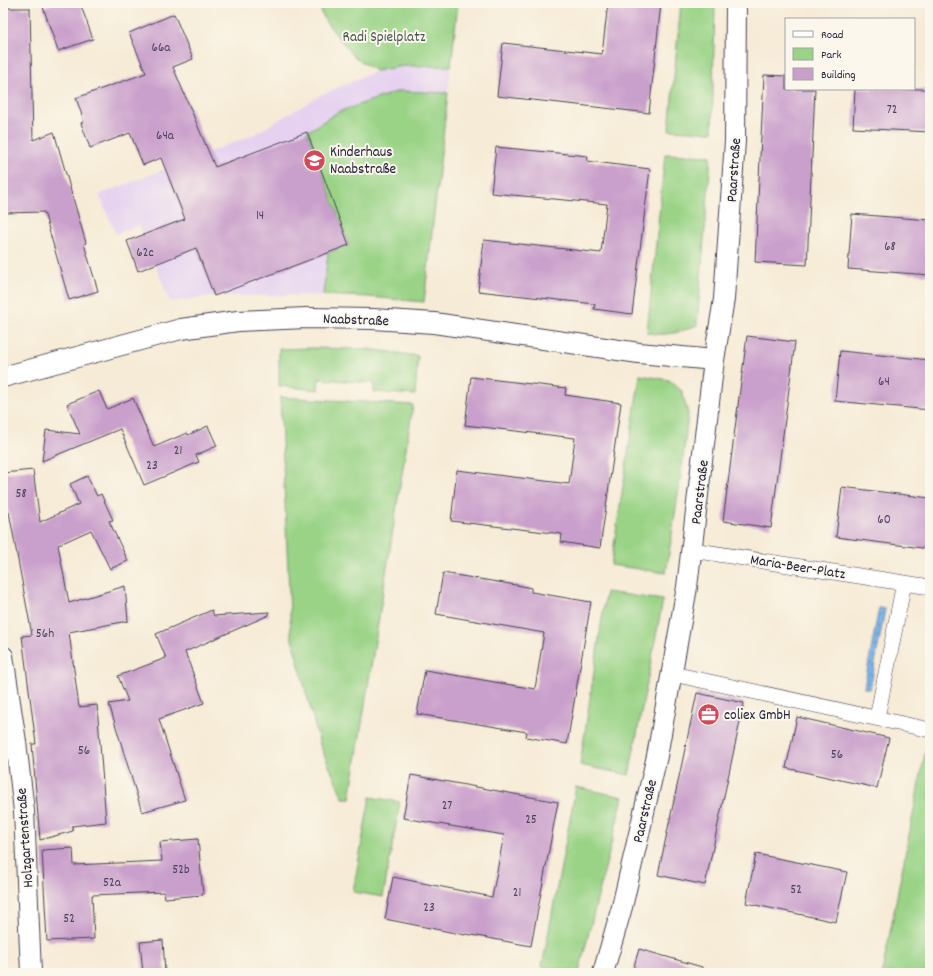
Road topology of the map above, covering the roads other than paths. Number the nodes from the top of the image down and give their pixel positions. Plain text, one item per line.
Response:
1 (736, 3) edge
2 (714, 360) junction
3 (3, 377) edge
4 (692, 550) junction
5 (904, 582) junction
6 (930, 587) edge
7 (3, 656) edge
8 (672, 674) junction
9 (877, 718) junction
10 (930, 730) edge
11 (31, 973) edge
12 (603, 973) edge

1 - 2 street, Paarstraße
2 - 3 street, Naabstraße
2 - 4 street, Paarstraße
4 - 5 street, Maria-Beer-Platz
4 - 8 street, Paarstraße
5 - 6 street, Maria-Beer-Platz
5 - 9 street
7 - 11 street, Holzgartenstraße
8 - 9 street
8 - 12 street, Paarstraße
9 - 10 street

